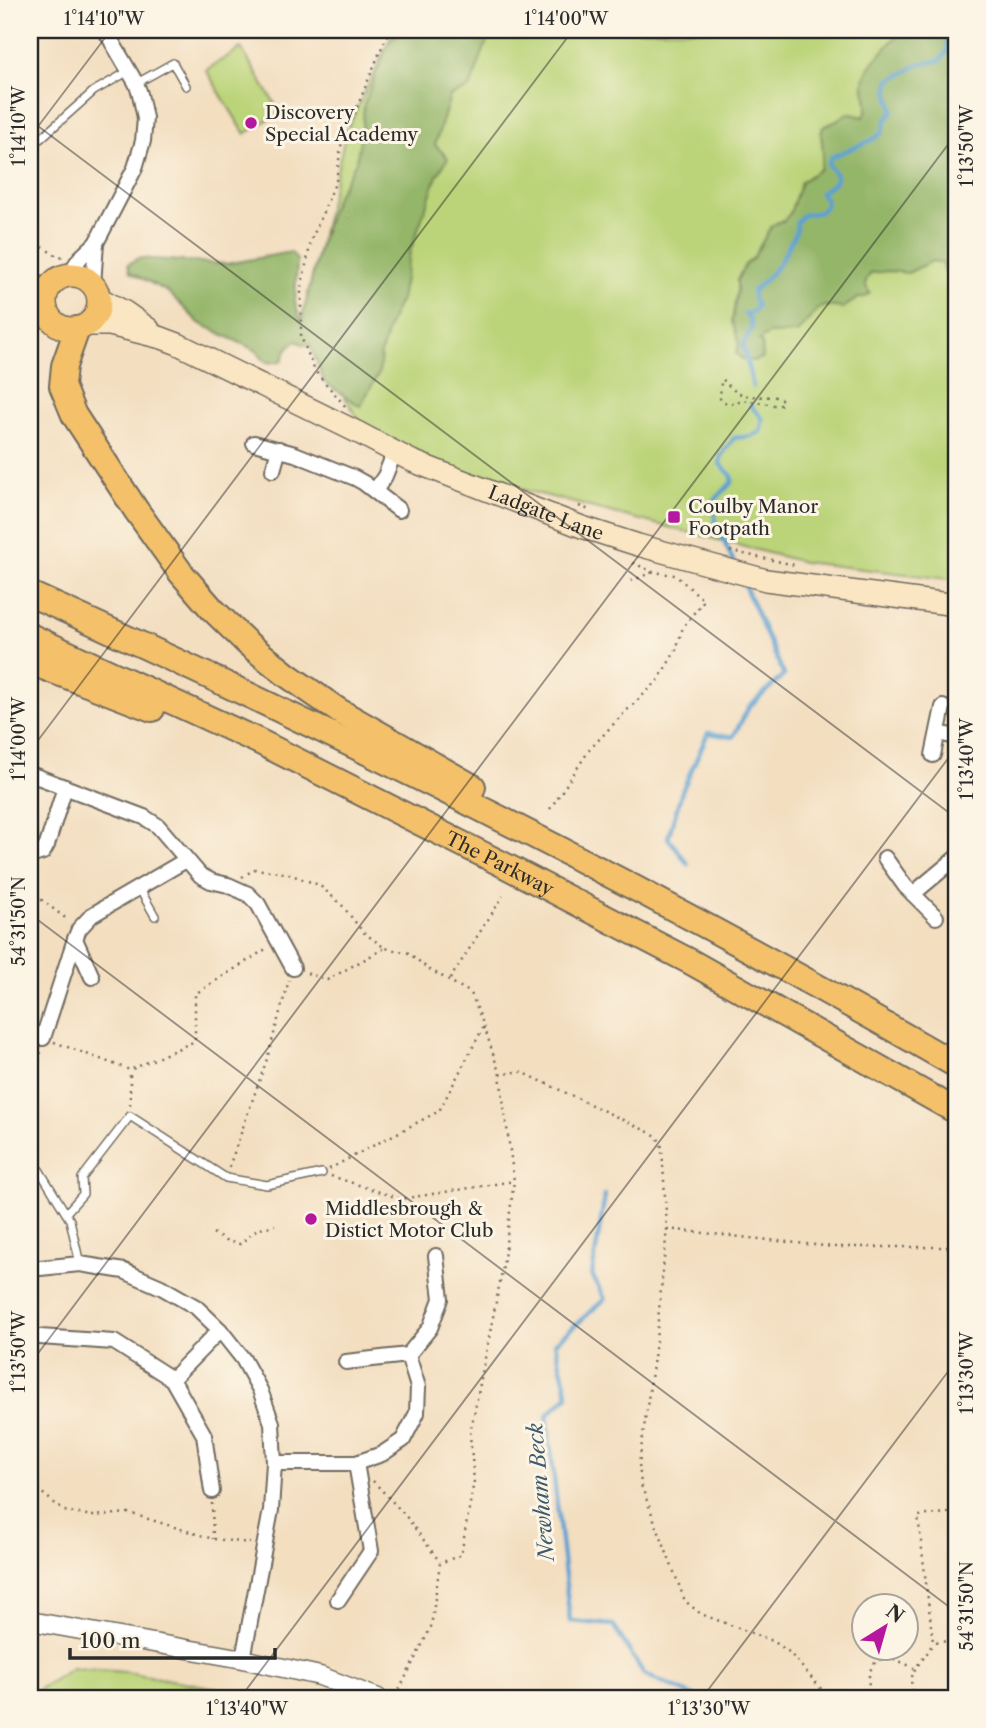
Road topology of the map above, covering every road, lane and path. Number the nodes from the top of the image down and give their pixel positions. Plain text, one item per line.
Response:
1 (105, 30) edge
2 (389, 30) edge
3 (133, 77) junction
4 (186, 86) dead end
5 (40, 139) dead end
6 (30, 240) edge
7 (96, 243) junction
8 (80, 258) junction
9 (30, 277) edge
10 (61, 277) junction
11 (96, 292) junction
12 (30, 299) edge
13 (48, 315) junction
14 (82, 327) junction
15 (162, 338) junction
16 (721, 383) joint
17 (335, 403) dead end
18 (254, 443) dead end
19 (279, 449) junction
20 (395, 451) junction
21 (273, 470) dead end
22 (375, 491) junction
23 (579, 506) dead end
24 (399, 510) dead end
25 (593, 511) dead end
26 (726, 550) dead end
27 (631, 562) dead end
28 (793, 565) dead end
29 (653, 572) junction
30 (631, 581) dead end
31 (30, 594) edge
32 (956, 605) edge
33 (30, 636) edge
34 (30, 662) edge
35 (943, 707) dead end
36 (938, 733) junction
37 (956, 737) edge
38 (933, 755) dead end
39 (30, 774) edge
40 (65, 787) junction
41 (360, 793) junction
42 (550, 809) dead end
43 (30, 856) edge
44 (885, 858) dead end
45 (956, 858) edge
46 (186, 860) junction
47 (228, 886) junction
48 (139, 887) junction
49 (636, 889) junction
50 (30, 891) edge
51 (913, 894) junction
52 (503, 896) dead end
53 (155, 916) dead end
54 (936, 917) dead end
55 (77, 934) junction
56 (278, 941) junction
57 (385, 948) junction
58 (293, 968) junction
59 (92, 977) dead end
60 (450, 979) junction
61 (484, 1026) junction
62 (36, 1037) edge
63 (956, 1065) edge
64 (130, 1070) junction
65 (500, 1075) junction
66 (30, 1109) edge
67 (956, 1111) edge
68 (130, 1116) junction
69 (30, 1145) edge
70 (38, 1168) joint
71 (322, 1173) junction
72 (226, 1178) junction
73 (514, 1181) junction
74 (66, 1213) junction
75 (275, 1225) dead end
76 (667, 1229) junction
77 (213, 1233) dead end
78 (956, 1247) edge
79 (436, 1256) dead end
80 (80, 1264) junction
81 (30, 1269) edge
82 (220, 1330) junction
83 (40, 1337) dead end
84 (408, 1355) junction
85 (346, 1362) dead end
86 (172, 1379) junction
87 (274, 1463) junction
88 (356, 1463) junction
89 (30, 1477) edge
90 (212, 1491) joint
91 (956, 1512) edge
92 (213, 1539) junction
93 (264, 1545) junction
94 (440, 1563) junction
95 (338, 1600) dead end
96 (30, 1621) edge
97 (956, 1641) edge
98 (933, 1642) junction
99 (243, 1659) junction
100 (914, 1668) junction
101 (378, 1698) edge
102 (395, 1698) edge
103 (829, 1698) edge
104 (868, 1698) edge
105 (913, 1698) edge

1 - 3 street
2 - 17 path
3 - 4 lane
3 - 5 lane
3 - 7 street
6 - 8 path
7 - 8 street
7 - 11 street
8 - 10 street
9 - 10 main road
10 - 11 main road
10 - 13 main road
11 - 14 main road
11 - 15 main road, Ladgate Lane
12 - 13 main road
13 - 14 main road
14 - 15 main road, Ladgate Lane
14 - 49 highway
15 - 20 main road, Ladgate Lane
16 - 16 path
18 - 19 street
19 - 21 street
19 - 22 street
20 - 22 street
20 - 32 main road, Ladgate Lane
22 - 24 street
23 - 25 path
26 - 28 path
27 - 29 path
29 - 30 path
29 - 42 path
31 - 49 highway, The Parkway
33 - 41 highway, The Parkway
34 - 41 highway
35 - 36 street
36 - 37 street
36 - 38 street
39 - 40 street
40 - 43 street
40 - 46 street
41 - 67 highway, The Parkway
44 - 51 street
45 - 51 street
46 - 47 street
46 - 48 street
47 - 56 street
47 - 57 path
48 - 53 lane
48 - 55 street
49 - 63 highway, The Parkway
50 - 55 path
51 - 54 street
52 - 60 path
55 - 59 street
55 - 62 street
56 - 58 street
56 - 64 path
57 - 58 path
57 - 60 path
58 - 72 path
60 - 61 path
61 - 65 path
61 - 71 path
62 - 64 path
62 - 66 path
64 - 68 path
65 - 73 path
65 - 76 path
68 - 72 lane
68 - 74 lane
69 - 70 path
70 - 74 lane
71 - 72 lane
71 - 73 path
73 - 94 path
74 - 80 lane
75 - 77 path
76 - 78 path
76 - 103 path
79 - 84 street
80 - 81 street
80 - 82 street
82 - 86 street
82 - 87 street
83 - 86 street
84 - 85 street
84 - 88 street
86 - 90 street
87 - 88 street
87 - 93 street
88 - 94 path
88 - 95 street
89 - 92 path
90 - 92 path
91 - 98 path
92 - 93 path
93 - 99 street
94 - 102 path
96 - 99 street
97 - 98 path
98 - 100 path
99 - 101 street
100 - 104 path
100 - 105 path

